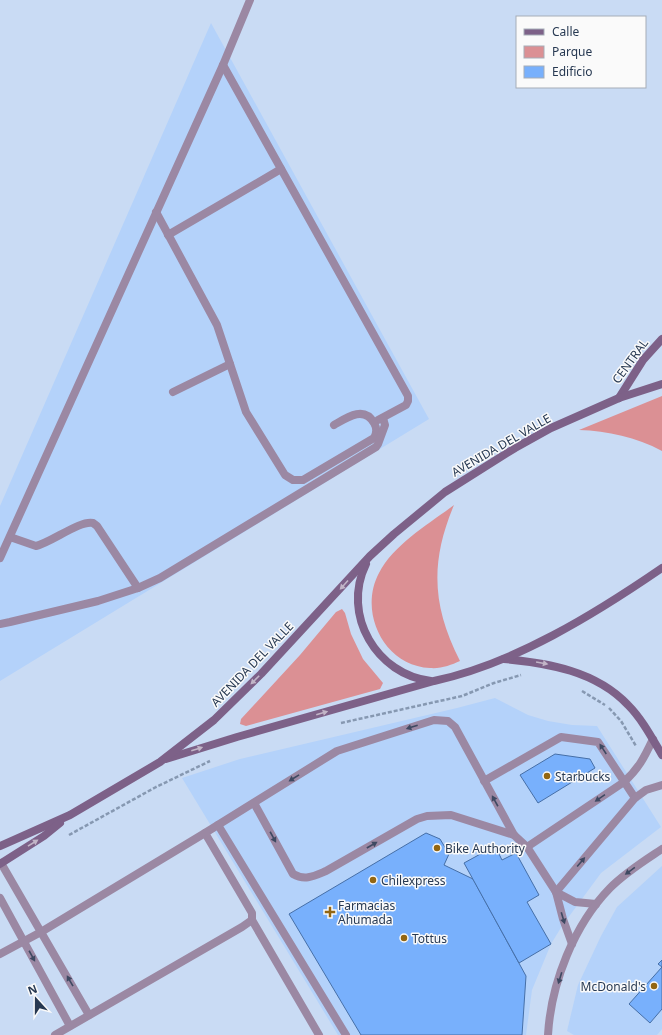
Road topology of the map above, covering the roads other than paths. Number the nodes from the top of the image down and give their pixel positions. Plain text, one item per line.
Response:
1 (250, 0) edge
2 (223, 64) junction
3 (281, 169) junction
4 (156, 212) junction
5 (168, 234) junction
6 (662, 339) edge
7 (230, 364) junction
8 (662, 384) edge
9 (173, 392) dead end
10 (618, 398) junction
11 (383, 418) junction
12 (374, 422) junction
13 (334, 425) dead end
14 (10, 537) junction
15 (370, 556) junction
16 (0, 558) edge
17 (662, 568) edge
18 (138, 588) junction
19 (0, 624) edge
20 (504, 659) junction
21 (434, 681) junction
22 (653, 739) junction
23 (662, 755) edge
24 (160, 762) junction
25 (484, 781) junction
26 (624, 782) junction
27 (662, 785) edge
28 (635, 798) junction
29 (254, 803) junction
30 (70, 815) junction
31 (218, 825) junction
32 (205, 833) junction
33 (514, 835) junction
34 (0, 846) edge
35 (527, 846) junction
36 (662, 849) edge
37 (1, 863) edge
38 (556, 892) junction
39 (0, 898) edge
40 (596, 904) junction
41 (252, 920) junction
42 (41, 932) junction
43 (24, 941) junction
44 (572, 944) junction
45 (0, 954) edge
46 (89, 1015) junction
47 (70, 1026) junction
48 (55, 1035) edge
49 (319, 1035) edge
50 (346, 1035) edge
51 (548, 1035) edge

1 - 2 street
2 - 3 street
2 - 4 street
3 - 5 street
3 - 11 street
4 - 5 street
4 - 14 street
5 - 7 street
6 - 10 street, CENTRAL
7 - 9 street
7 - 12 street
8 - 10 street, AVENIDA DEL VALLE
10 - 15 street, AVENIDA DEL VALLE
11 - 12 street
11 - 18 street
12 - 13 street
14 - 16 street
14 - 18 street
15 - 21 street, AVENIDA DEL VALLE
15 -> 24 street, AVENIDA DEL VALLE
17 - 20 street, AVENIDA DEL VALLE
18 - 19 street
20 - 21 street, AVENIDA DEL VALLE
20 -> 22 street
24 -> 21 street, AVENIDA DEL VALLE
22 - 23 street
22 - 26 street
24 - 30 street, AVENIDA DEL VALLE
26 -> 25 street
25 -> 29 street
33 -> 25 street
26 - 28 street
26 -> 35 street
27 - 28 street
38 -> 28 street
29 - 31 street
29 -> 33 street
30 - 34 street, AVENIDA DEL VALLE
37 -> 30 street, AVENIDA DEL VALLE
31 - 32 street
31 - 50 street
32 - 41 street
32 - 42 street
33 - 35 street
35 - 38 street
36 -> 40 street
37 - 42 street
38 - 40 street
38 -> 44 street
39 - 43 street
40 - 44 street
41 - 46 street
41 - 49 street
42 - 43 street
46 -> 42 street
43 - 45 street
43 -> 47 street
44 -> 51 street
46 - 47 street
47 - 48 street

